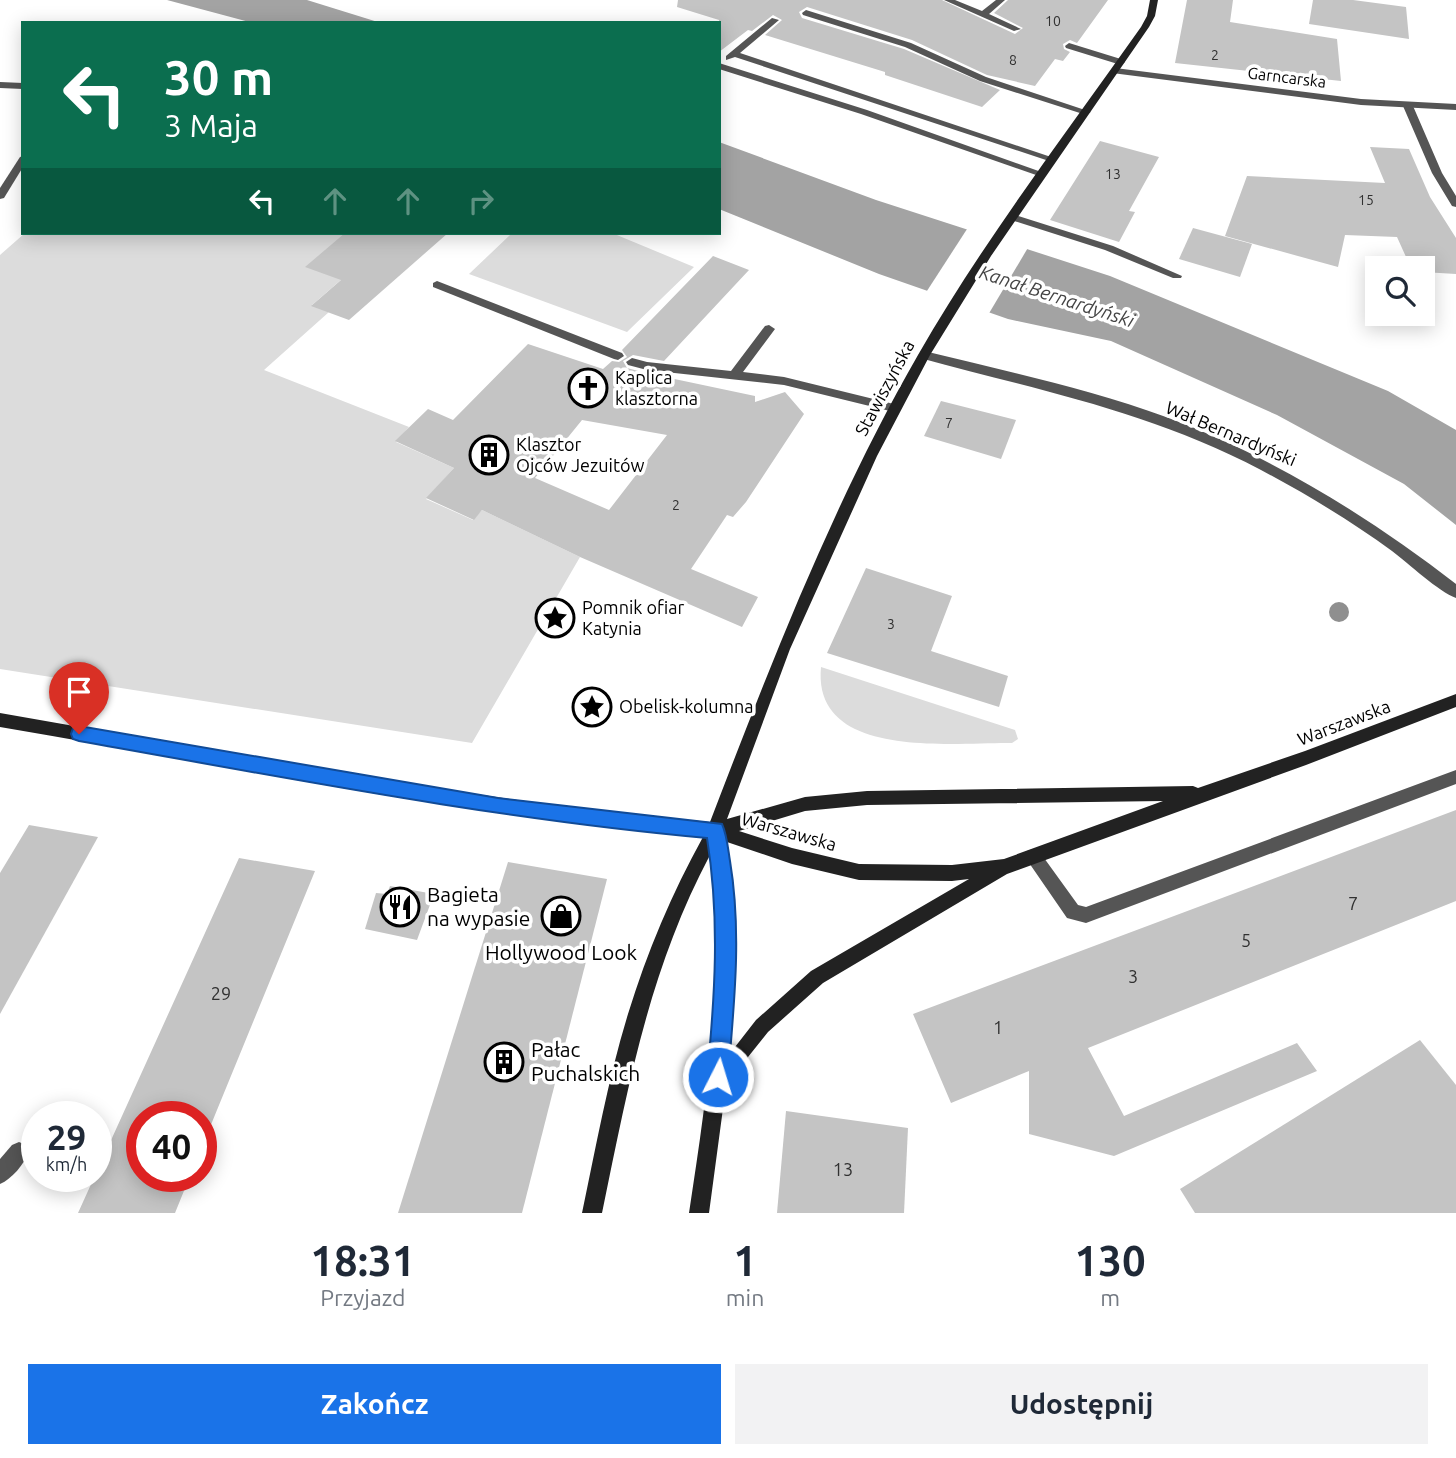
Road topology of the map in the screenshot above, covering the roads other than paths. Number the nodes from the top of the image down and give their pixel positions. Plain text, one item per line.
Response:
1 (948, 0) edge
2 (1001, 0) edge
3 (1154, 0) edge
4 (806, 13) dead end
5 (984, 13) junction
6 (775, 20) dead end
7 (1017, 29) dead end
8 (1069, 46) dead end
9 (734, 54) junction
10 (721, 64) edge
11 (721, 66) edge
12 (1118, 66) junction
13 (0, 85) edge
14 (21, 86) edge
15 (1408, 106) junction
16 (1456, 107) edge
17 (1086, 112) junction
18 (1052, 159) junction
19 (21, 162) edge
20 (1042, 174) junction
21 (0, 197) edge
22 (1456, 204) edge
23 (1010, 220) junction
24 (1177, 276) dead end
25 (437, 285) dead end
26 (769, 329) dead end
27 (924, 355) junction
28 (618, 356) dead end
29 (632, 362) dead end
30 (735, 374) junction
31 (894, 408) junction
32 (1456, 592) edge
33 (1456, 700) edge
34 (0, 720) edge
35 (1456, 777) edge
36 (1204, 793) junction
37 (715, 830) junction
38 (1033, 857) junction
39 (1004, 867) junction
40 (716, 1100) junction
41 (19, 1152) dead end
42 (0, 1174) edge
43 (592, 1213) edge
44 (699, 1213) edge

1 - 5 street
2 - 5 street
3 - 12 street, Stawiszyńska
4 - 17 street
5 - 7 street
6 - 9 street
8 - 12 street, Garncarska
9 - 10 street
9 - 18 street
11 - 20 street
12 - 15 street, Garncarska
12 - 17 street, Stawiszyńska
13 - 14 street
15 - 16 street, Garncarska
15 - 22 street
17 - 18 street, Stawiszyńska
18 - 20 street, Stawiszyńska
19 - 21 street
20 - 23 street, Stawiszyńska
23 - 24 street
23 - 27 street, Stawiszyńska
25 - 28 street
26 - 30 street
27 - 31 street, Stawiszyńska
27 - 32 street, Wał Bernardyński
29 - 30 street
30 - 31 street
31 - 37 street, Stawiszyńska
33 - 36 street, Warszawska
34 - 37 street
35 - 38 street
36 - 37 street, Warszawska
36 - 38 street, Warszawska
37 - 39 street, Warszawska
37 - 40 street
37 - 43 street, Stawiszyńska
38 - 39 street, Warszawska
39 - 40 street
40 - 44 street
41 - 42 street

